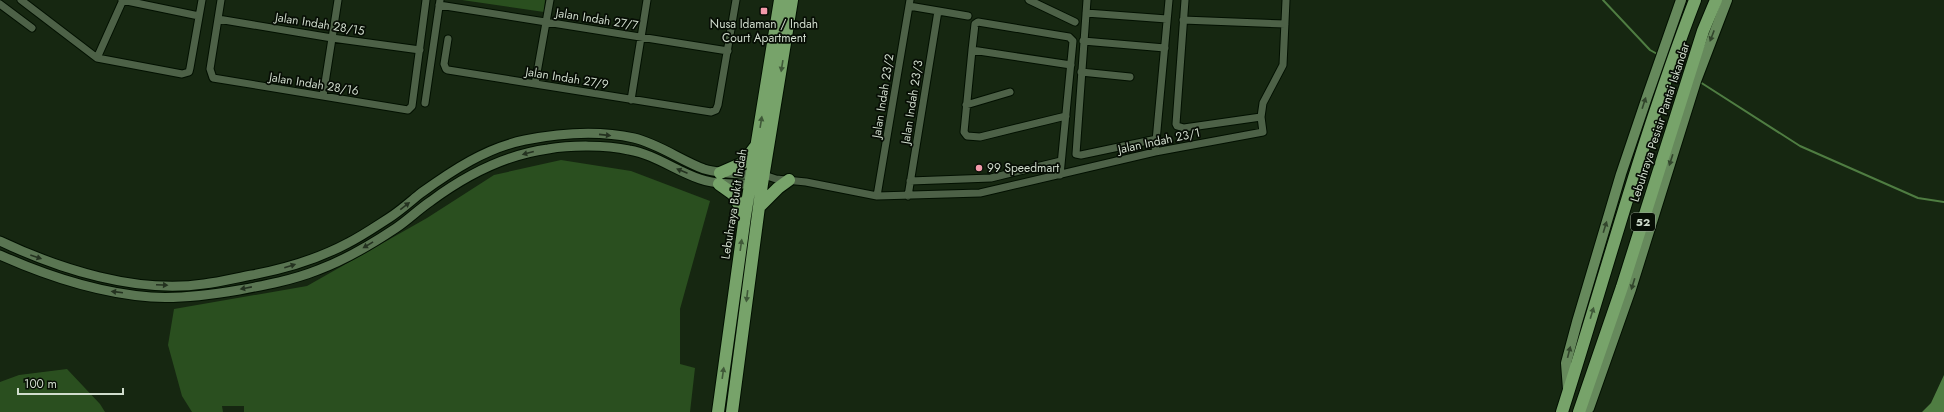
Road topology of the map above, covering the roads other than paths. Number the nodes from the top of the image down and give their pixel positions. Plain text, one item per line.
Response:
1 (21, 0) edge
2 (123, 0) edge
3 (202, 0) edge
4 (221, 0) edge
5 (338, 0) edge
6 (426, 0) edge
7 (550, 0) edge
8 (647, 0) edge
9 (736, 0) edge
10 (780, 0) edge
11 (792, 0) edge
12 (1029, 0) edge
13 (1087, 0) edge
14 (1169, 0) edge
15 (1185, 0) edge
16 (1286, 0) edge
17 (1681, 0) edge
18 (1695, 0) edge
19 (1716, 0) edge
20 (1726, 0) edge
21 (440, 3) edge
22 (909, 3) edge
23 (0, 4) edge
24 (938, 11) junction
25 (1086, 13) junction
26 (199, 16) junction
27 (968, 16) dead end
28 (218, 19) junction
29 (1167, 19) junction
30 (1184, 20) junction
31 (546, 22) junction
32 (1075, 22) dead end
33 (1285, 24) junction
34 (32, 28) dead end
35 (641, 37) junction
36 (332, 38) junction
37 (448, 39) dead end
38 (1083, 41) junction
39 (1165, 48) junction
40 (420, 50) junction
41 (972, 50) junction
42 (728, 51) junction
43 (98, 58) junction
44 (1071, 65) junction
45 (1081, 72) junction
46 (1130, 77) dead end
47 (535, 84) junction
48 (1010, 92) dead end
49 (323, 96) junction
50 (631, 100) junction
51 (425, 103) dead end
52 (966, 105) junction
53 (1066, 116) junction
54 (1261, 117) junction
55 (1157, 139) junction
56 (758, 143) junction
57 (1155, 152) junction
58 (1061, 161) junction
59 (1060, 175) junction
60 (719, 178) junction
61 (750, 179) junction
62 (763, 180) junction
63 (790, 180) junction
64 (910, 181) junction
65 (877, 196) junction
66 (908, 196) junction
67 (759, 207) junction
68 (745, 216) junction
69 (0, 241) edge
70 (0, 255) edge
71 (1569, 391) junction
72 (718, 412) edge
73 (732, 412) edge
74 (1562, 412) edge
75 (1579, 412) edge
76 (1586, 412) edge

1 - 43 street
2 - 26 street
2 - 43 street
3 - 26 street
4 - 28 street
5 - 36 street
6 - 40 street
7 - 31 street
8 - 35 street
9 - 42 street
56 -> 10 highway, Lebuhraya Bukit Indah
11 -> 62 highway, Lebuhraya Bukit Indah
12 - 32 street
13 - 25 street
14 - 29 street
15 - 30 street
16 - 33 street
71 -> 17 main road
71 -> 18 highway, Lebuhraya Pesisir Pantai Iskandar / 52
19 - 75 highway, Lebuhraya Pesisir Pantai Iskandar / 52
20 -> 76 main road
21 - 31 street, Jalan Indah 27/7
21 - 51 street
22 - 24 street
22 - 65 street, Jalan Indah 23/2
23 - 34 street
24 - 27 street
24 - 64 street, Jalan Indah 23/3
25 - 29 street
25 - 38 street
26 - 43 street
28 - 36 street, Jalan Indah 28/15
28 - 49 street, Jalan Indah 28/16
29 - 39 street
30 - 33 street
30 - 54 street
31 - 35 street, Jalan Indah 27/7
31 - 47 street
33 - 54 street
35 - 42 street, Jalan Indah 27/7
35 - 50 street
36 - 40 street, Jalan Indah 28/15
36 - 49 street
37 - 47 street, Jalan Indah 27/9
38 - 39 street
38 - 45 street
39 - 55 street
40 - 49 street, Jalan Indah 28/16
41 - 44 street
41 - 44 street
41 - 52 street
42 - 50 street, Jalan Indah 27/9
44 - 53 street
45 - 46 street
45 - 55 street
47 - 50 street, Jalan Indah 27/9
48 - 52 street
52 - 53 street
53 - 58 street
54 - 57 street, Jalan Indah 23/1
55 - 57 street
56 - 60 highway
56 - 61 highway, Lebuhraya Bukit Indah
57 - 59 street, Jalan Indah 23/1
58 - 59 street
58 - 64 street
59 - 66 street, Jalan Indah 23/1
60 - 61 main road
60 - 68 highway
69 -> 60 main road
60 -> 70 main road
61 - 62 main road
61 - 68 highway, Lebuhraya Bukit Indah
62 - 63 street, Jalan Indah 23/1
62 - 67 highway, Lebuhraya Bukit Indah
63 - 65 street, Jalan Indah 23/1
63 - 67 highway
64 - 66 street, Jalan Indah 23/3
65 - 66 street, Jalan Indah 23/1
67 -> 73 highway, Lebuhraya Bukit Indah
72 -> 68 highway, Lebuhraya Bukit Indah
71 - 74 highway, Lebuhraya Pesisir Pantai Iskandar / 52

